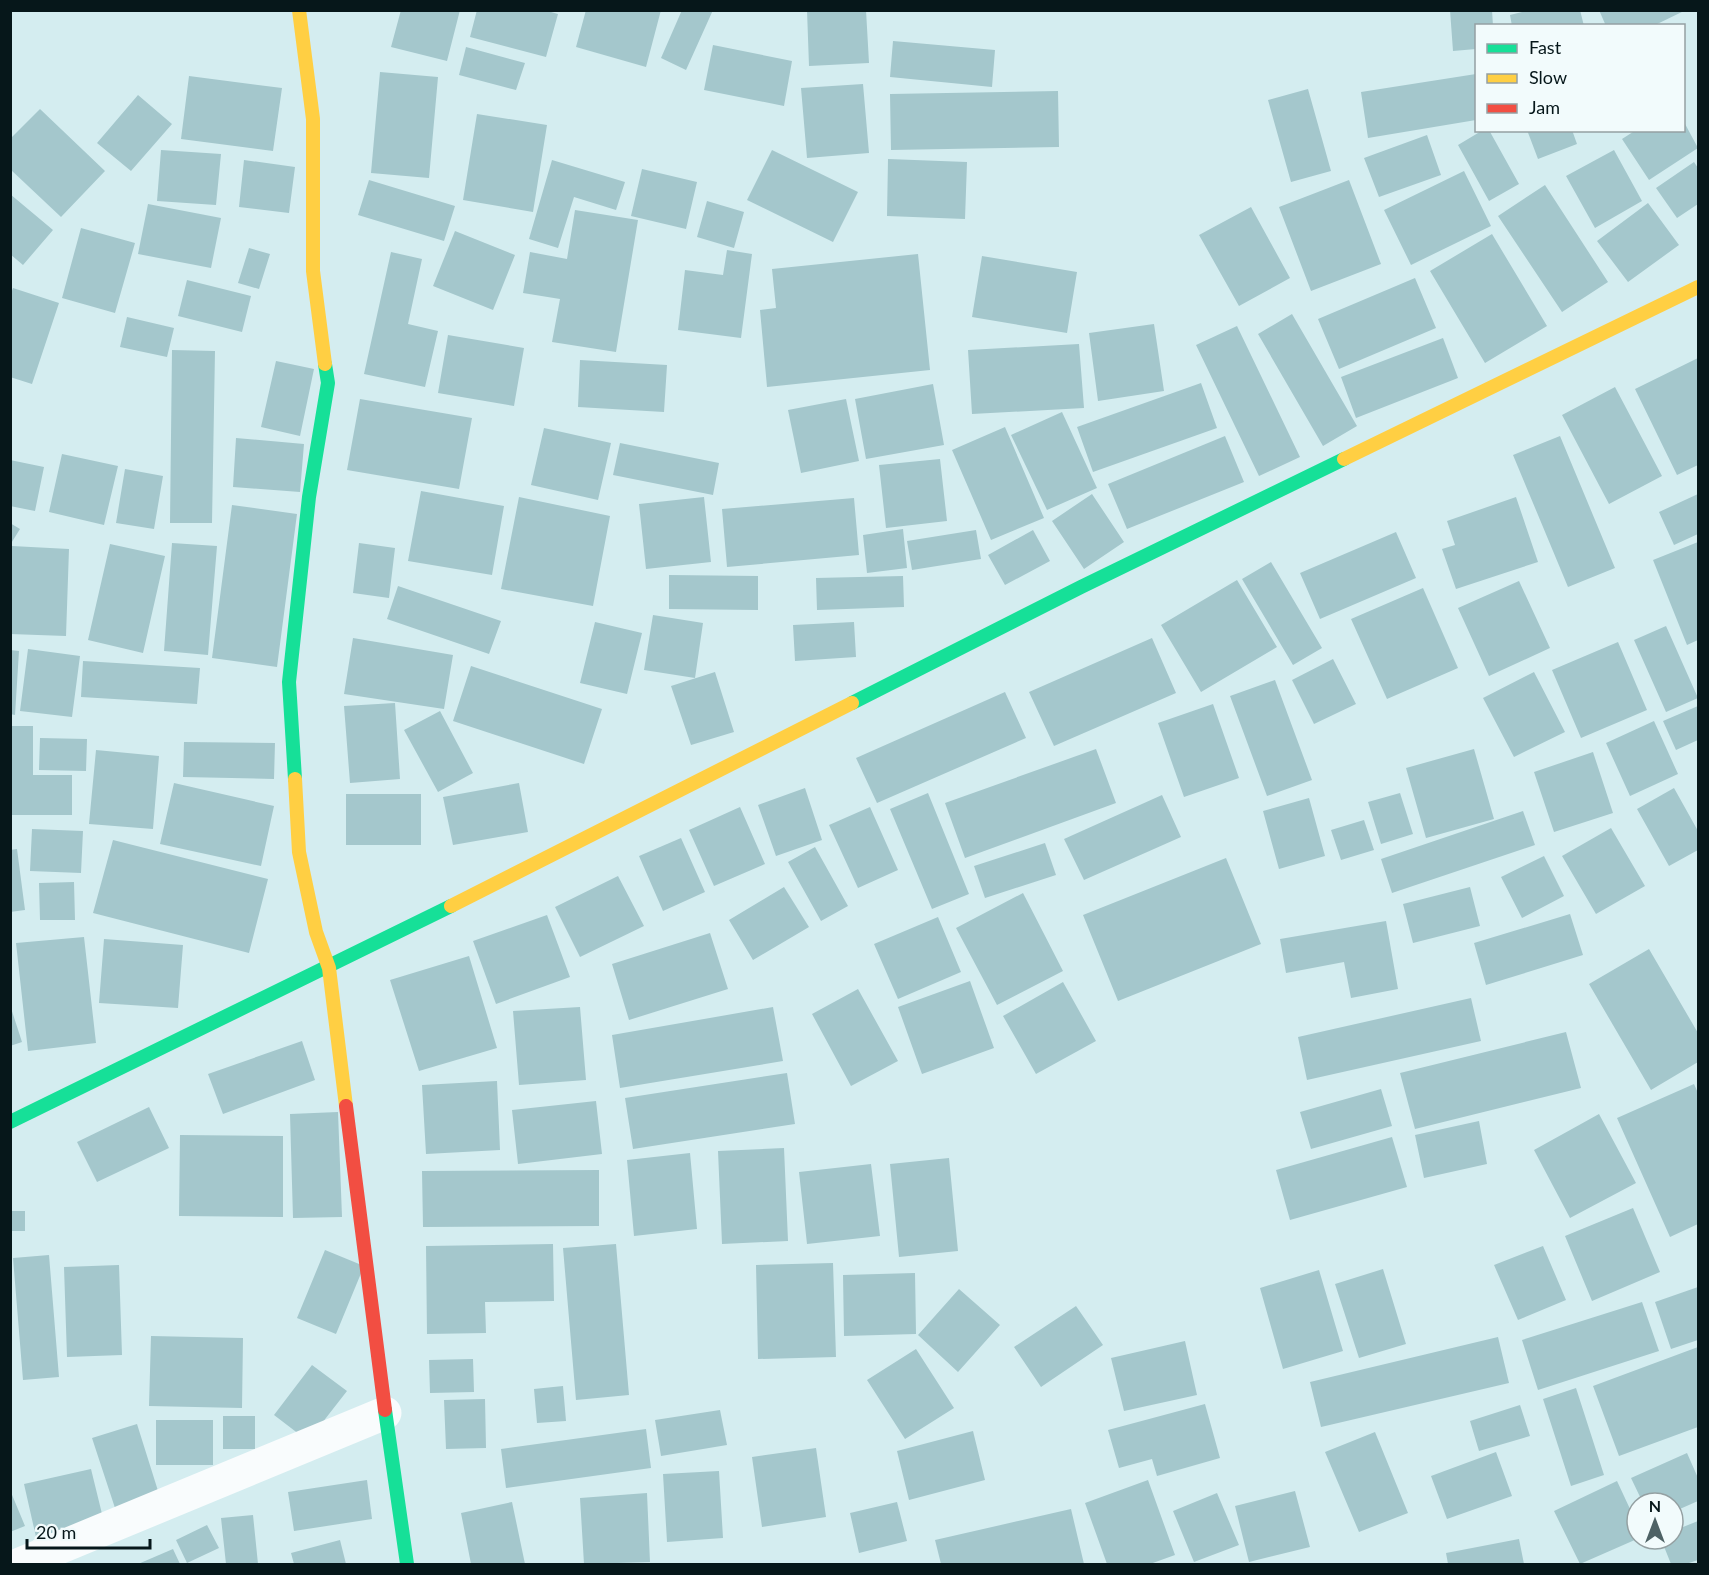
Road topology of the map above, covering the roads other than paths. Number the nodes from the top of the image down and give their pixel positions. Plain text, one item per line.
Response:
1 (299, 10) edge
2 (1698, 287) edge
3 (329, 968) junction
4 (10, 1122) edge
5 (384, 1413) junction
6 (20, 1564) edge
7 (407, 1564) edge

1 - 3 street
2 - 3 street
3 - 4 street
3 - 5 street
5 - 6 street
5 - 7 street

